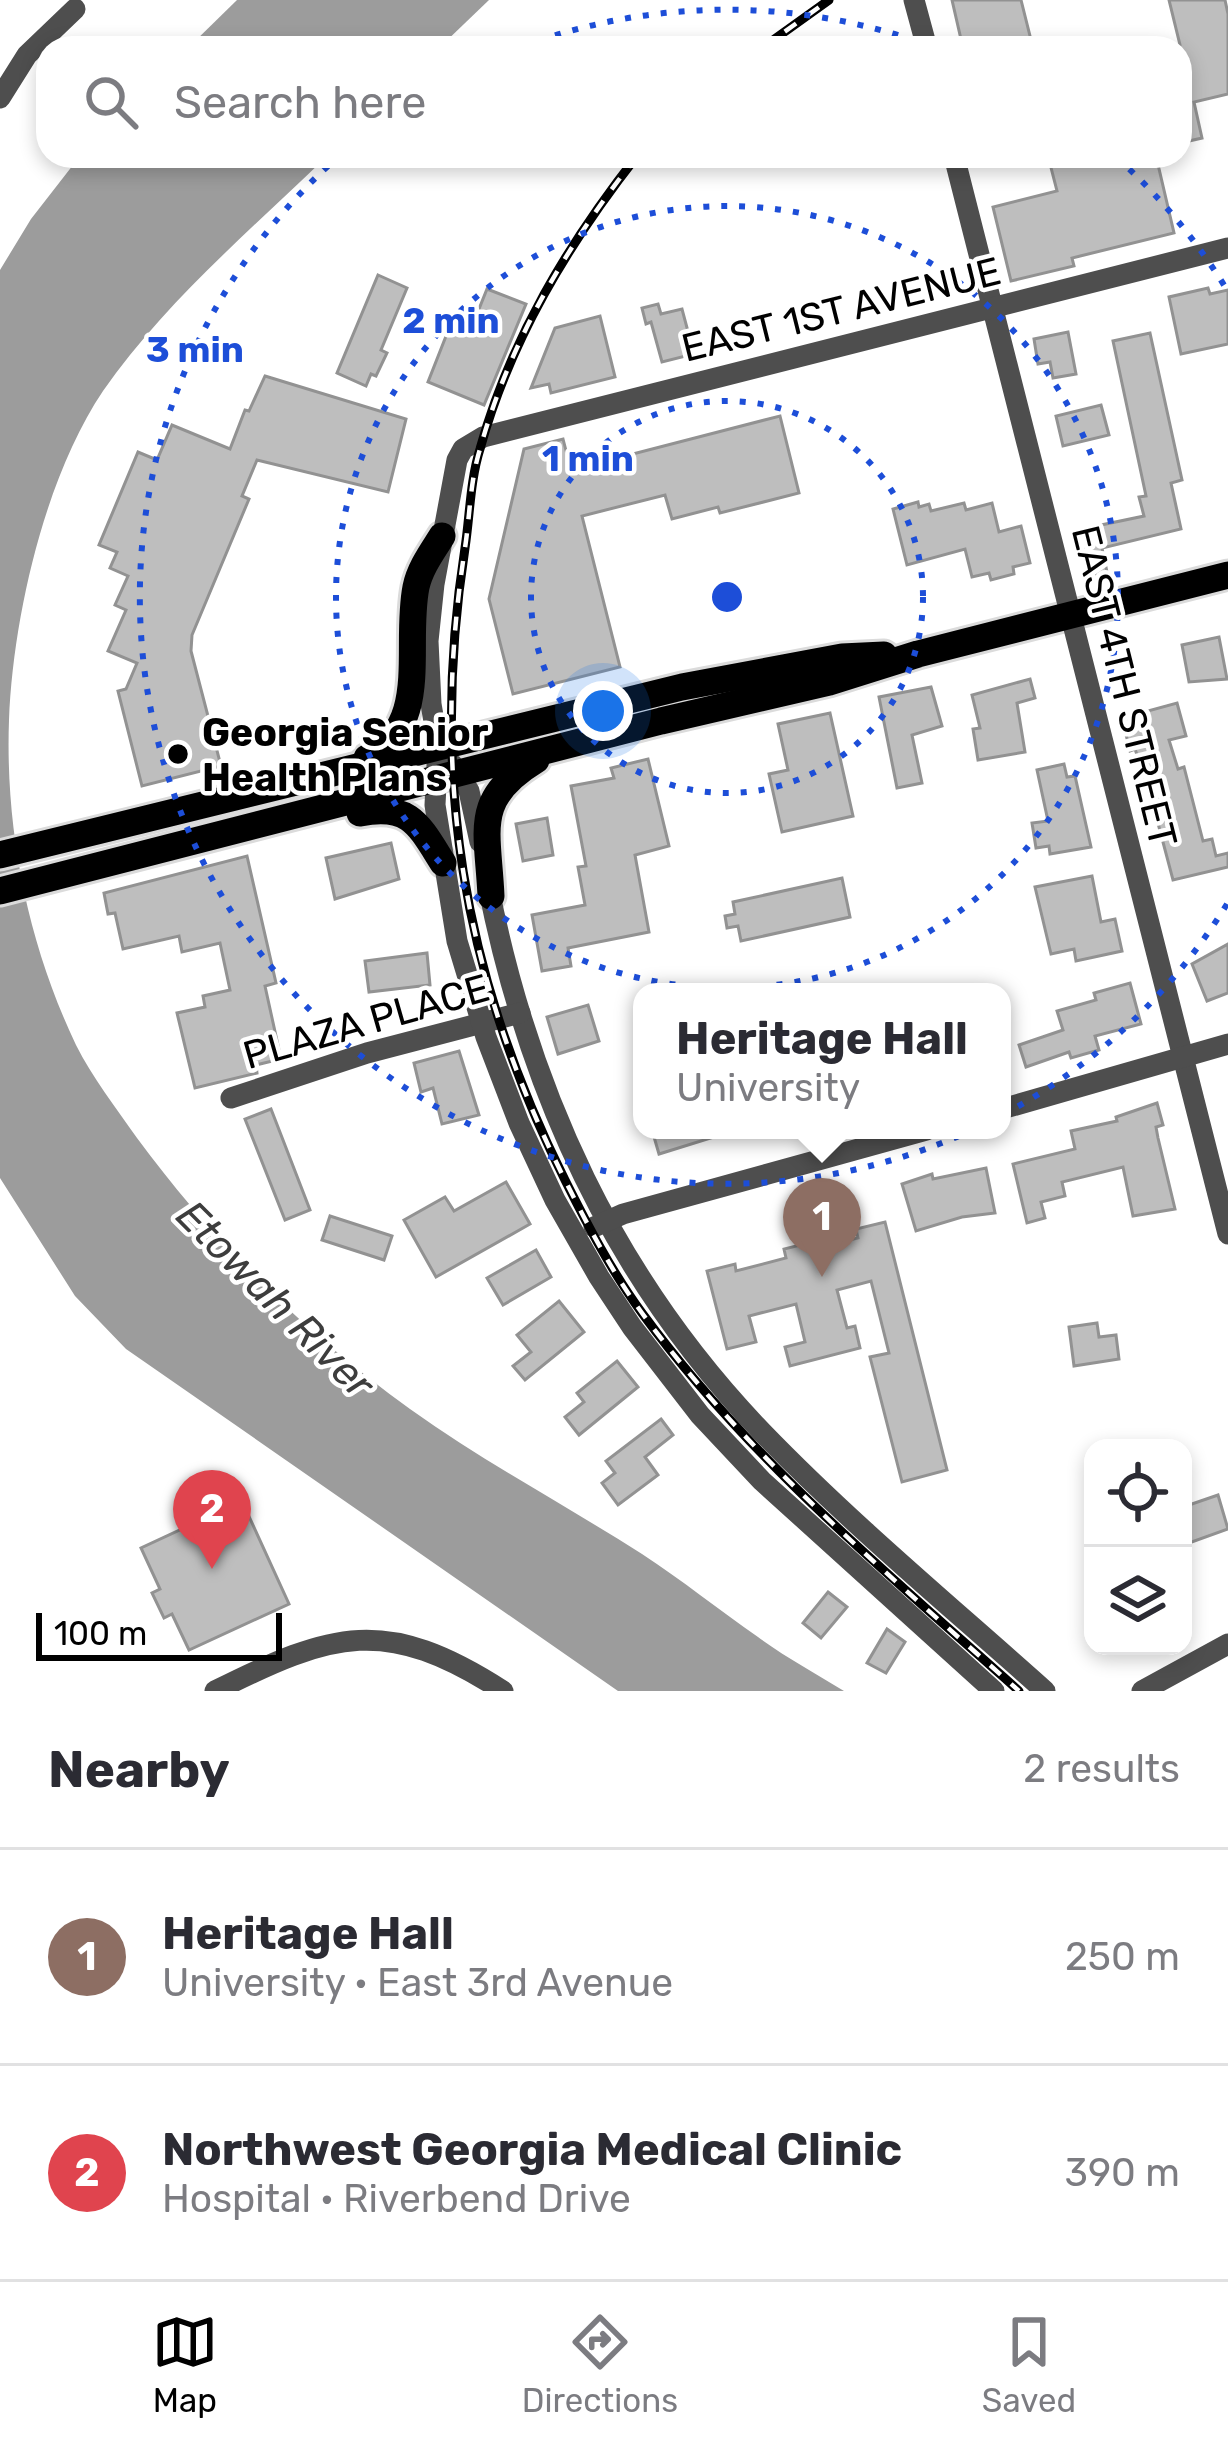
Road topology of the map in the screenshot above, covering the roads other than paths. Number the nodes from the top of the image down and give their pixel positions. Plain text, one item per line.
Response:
1 (914, 0) edge
2 (75, 10) dead end
3 (47, 36) edge
4 (923, 36) edge
5 (36, 47) edge
6 (0, 98) edge
7 (957, 168) edge
8 (1228, 248) edge
9 (994, 309) junction
10 (442, 536) junction
11 (1228, 575) edge
12 (1070, 617) junction
13 (918, 654) junction
14 (439, 746) junction
15 (553, 749) junction
16 (354, 765) junction
17 (448, 775) junction
18 (292, 816) junction
19 (0, 855) edge
20 (443, 863) junction
21 (0, 891) edge
22 (490, 896) junction
23 (520, 1013) junction
24 (482, 1022) junction
25 (1228, 1044) edge
26 (1182, 1058) junction
27 (232, 1097) dead end
28 (1011, 1106) edge
29 (895, 1139) edge
30 (606, 1221) junction
31 (1228, 1234) edge
32 (574, 1235) junction
33 (1228, 1644) edge
34 (215, 1691) edge
35 (503, 1691) edge
36 (994, 1691) edge
37 (1045, 1691) edge
38 (1142, 1691) edge

1 - 4 street
2 - 3 street
5 - 6 street
7 - 9 street, EAST 4TH STREET
8 - 9 street, EAST 1ST AVENUE
9 - 10 street, EAST 1ST AVENUE
9 - 12 street, EAST 4TH STREET
10 - 14 street
10 - 16 main road
11 - 12 main road
12 - 13 main road
12 - 26 street, EAST 4TH STREET
13 - 14 main road
13 - 15 main road
14 - 16 main road
14 - 17 street
15 - 17 main road
15 - 22 main road
16 - 19 main road
17 - 18 main road
17 - 20 street
17 - 22 street
18 - 20 main road
18 - 21 main road
20 - 24 street
22 - 23 street
23 - 24 street, PLAZA PLACE
23 - 30 street
24 - 27 street, PLAZA PLACE
24 - 32 street
25 - 26 street
26 - 28 street
26 - 31 street, EAST 4TH STREET
29 - 30 street
30 - 32 street
30 - 37 street
32 - 36 street
33 - 38 street
34 - 35 street

